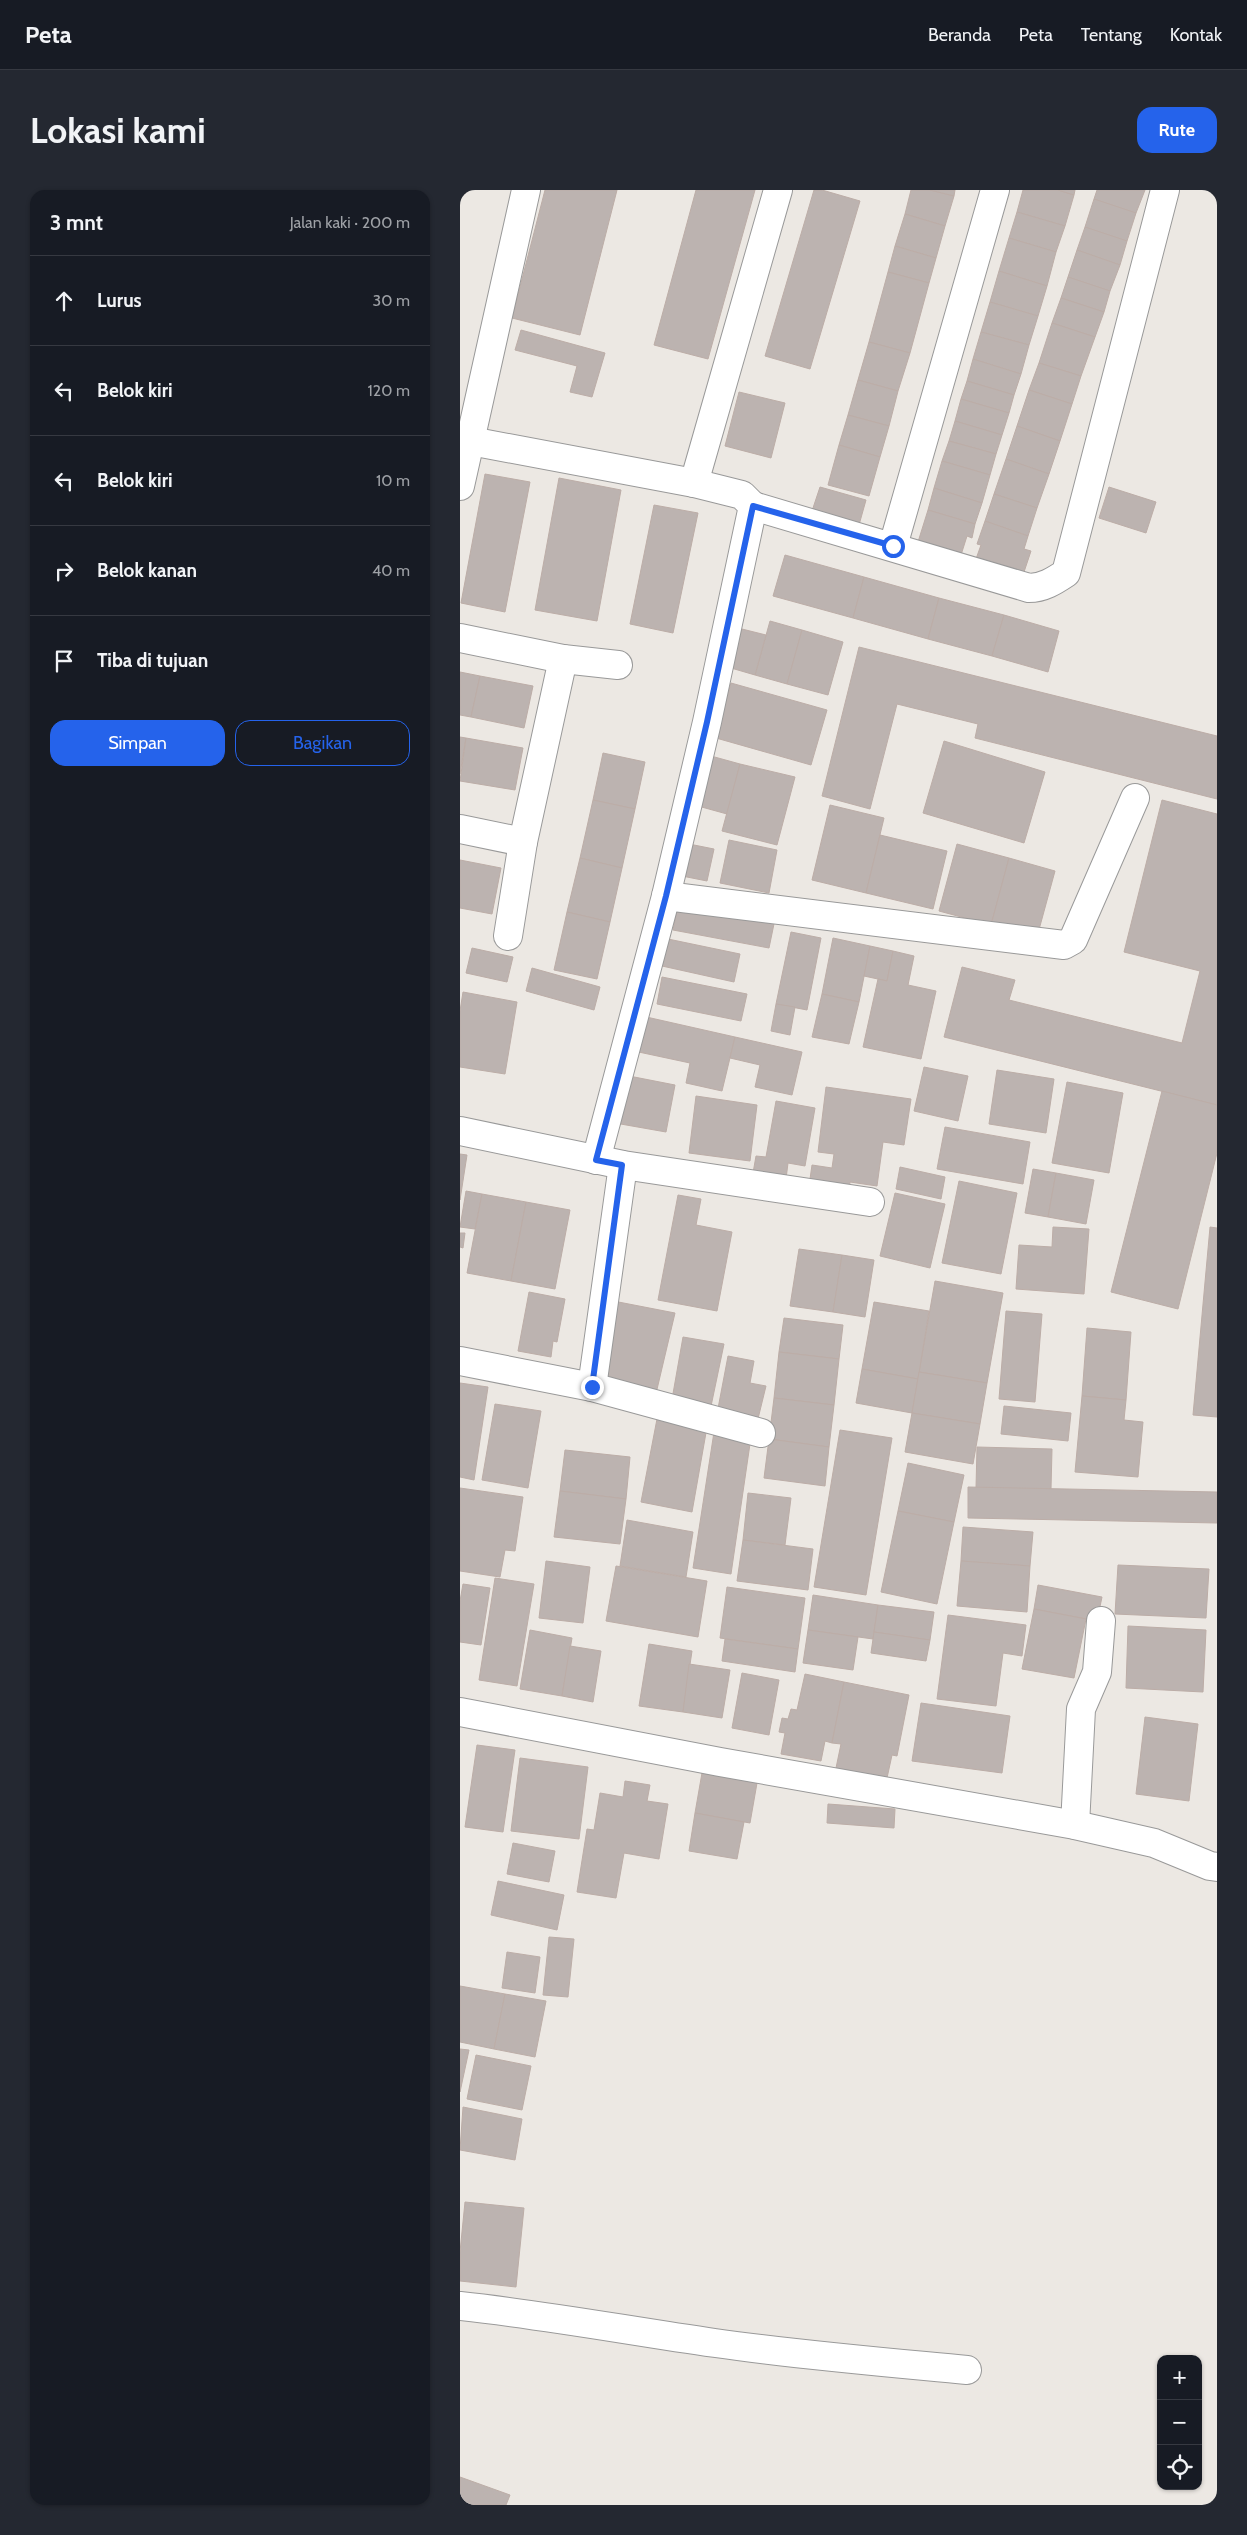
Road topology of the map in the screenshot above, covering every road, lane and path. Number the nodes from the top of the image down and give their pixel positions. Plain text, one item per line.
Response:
1 (526, 190) edge
2 (778, 190) edge
3 (995, 190) edge
4 (1165, 190) edge
5 (464, 440) edge
6 (694, 483) junction
7 (460, 486) edge
8 (753, 506) junction
9 (893, 546) junction
10 (460, 638) edge
11 (563, 659) junction
12 (618, 665) dead end
13 (1135, 798) dead end
14 (460, 829) edge
15 (523, 842) junction
16 (666, 896) junction
17 (508, 936) dead end
18 (460, 1132) edge
19 (610, 1163) junction
20 (870, 1202) dead end
21 (460, 1361) edge
22 (592, 1387) junction
23 (761, 1433) dead end
24 (1101, 1622) dead end
25 (460, 1712) edge
26 (1075, 1825) junction
27 (1217, 1867) edge
28 (460, 2306) edge
29 (967, 2370) dead end

1 - 5 street
2 - 6 street
3 - 9 street
4 - 9 street
5 - 6 street
5 - 7 street
6 - 8 street
8 - 9 street
8 - 16 street
10 - 11 street
11 - 12 street
11 - 15 street
13 - 16 street
14 - 15 street
15 - 17 street
16 - 19 street
18 - 19 street
19 - 20 street
19 - 22 street
21 - 22 street
22 - 23 street
24 - 26 street
25 - 26 street
26 - 27 street
28 - 29 street

